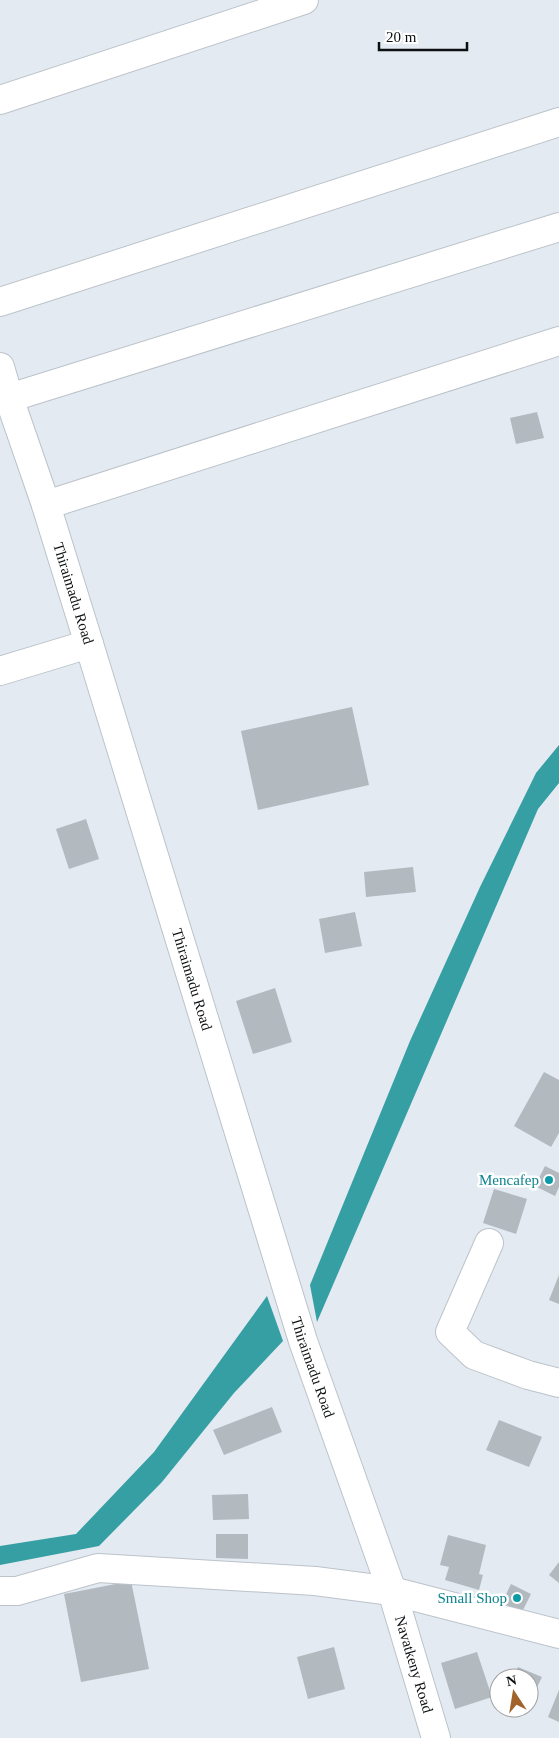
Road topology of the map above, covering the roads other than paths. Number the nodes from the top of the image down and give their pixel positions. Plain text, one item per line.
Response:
1 (304, 0) edge
2 (0, 100) edge
3 (559, 122) edge
4 (559, 228) edge
5 (0, 302) edge
6 (559, 340) edge
7 (0, 368) edge
8 (9, 415) edge
9 (46, 505) junction
10 (89, 644) junction
11 (0, 671) edge
12 (489, 1243) dead end
13 (559, 1383) edge
14 (392, 1591) junction
15 (0, 1592) edge
16 (559, 1634) edge
17 (436, 1738) edge

1 - 2 street
3 - 5 street
4 - 8 street
6 - 9 street
7 - 8 street, Thiraimadu Road
8 - 9 street, Thiraimadu Road
9 - 10 street, Thiraimadu Road
10 - 11 street
10 - 14 street, Thiraimadu Road
12 - 13 street
14 - 15 street
14 - 16 street
14 - 17 street, Navatkeny Road

